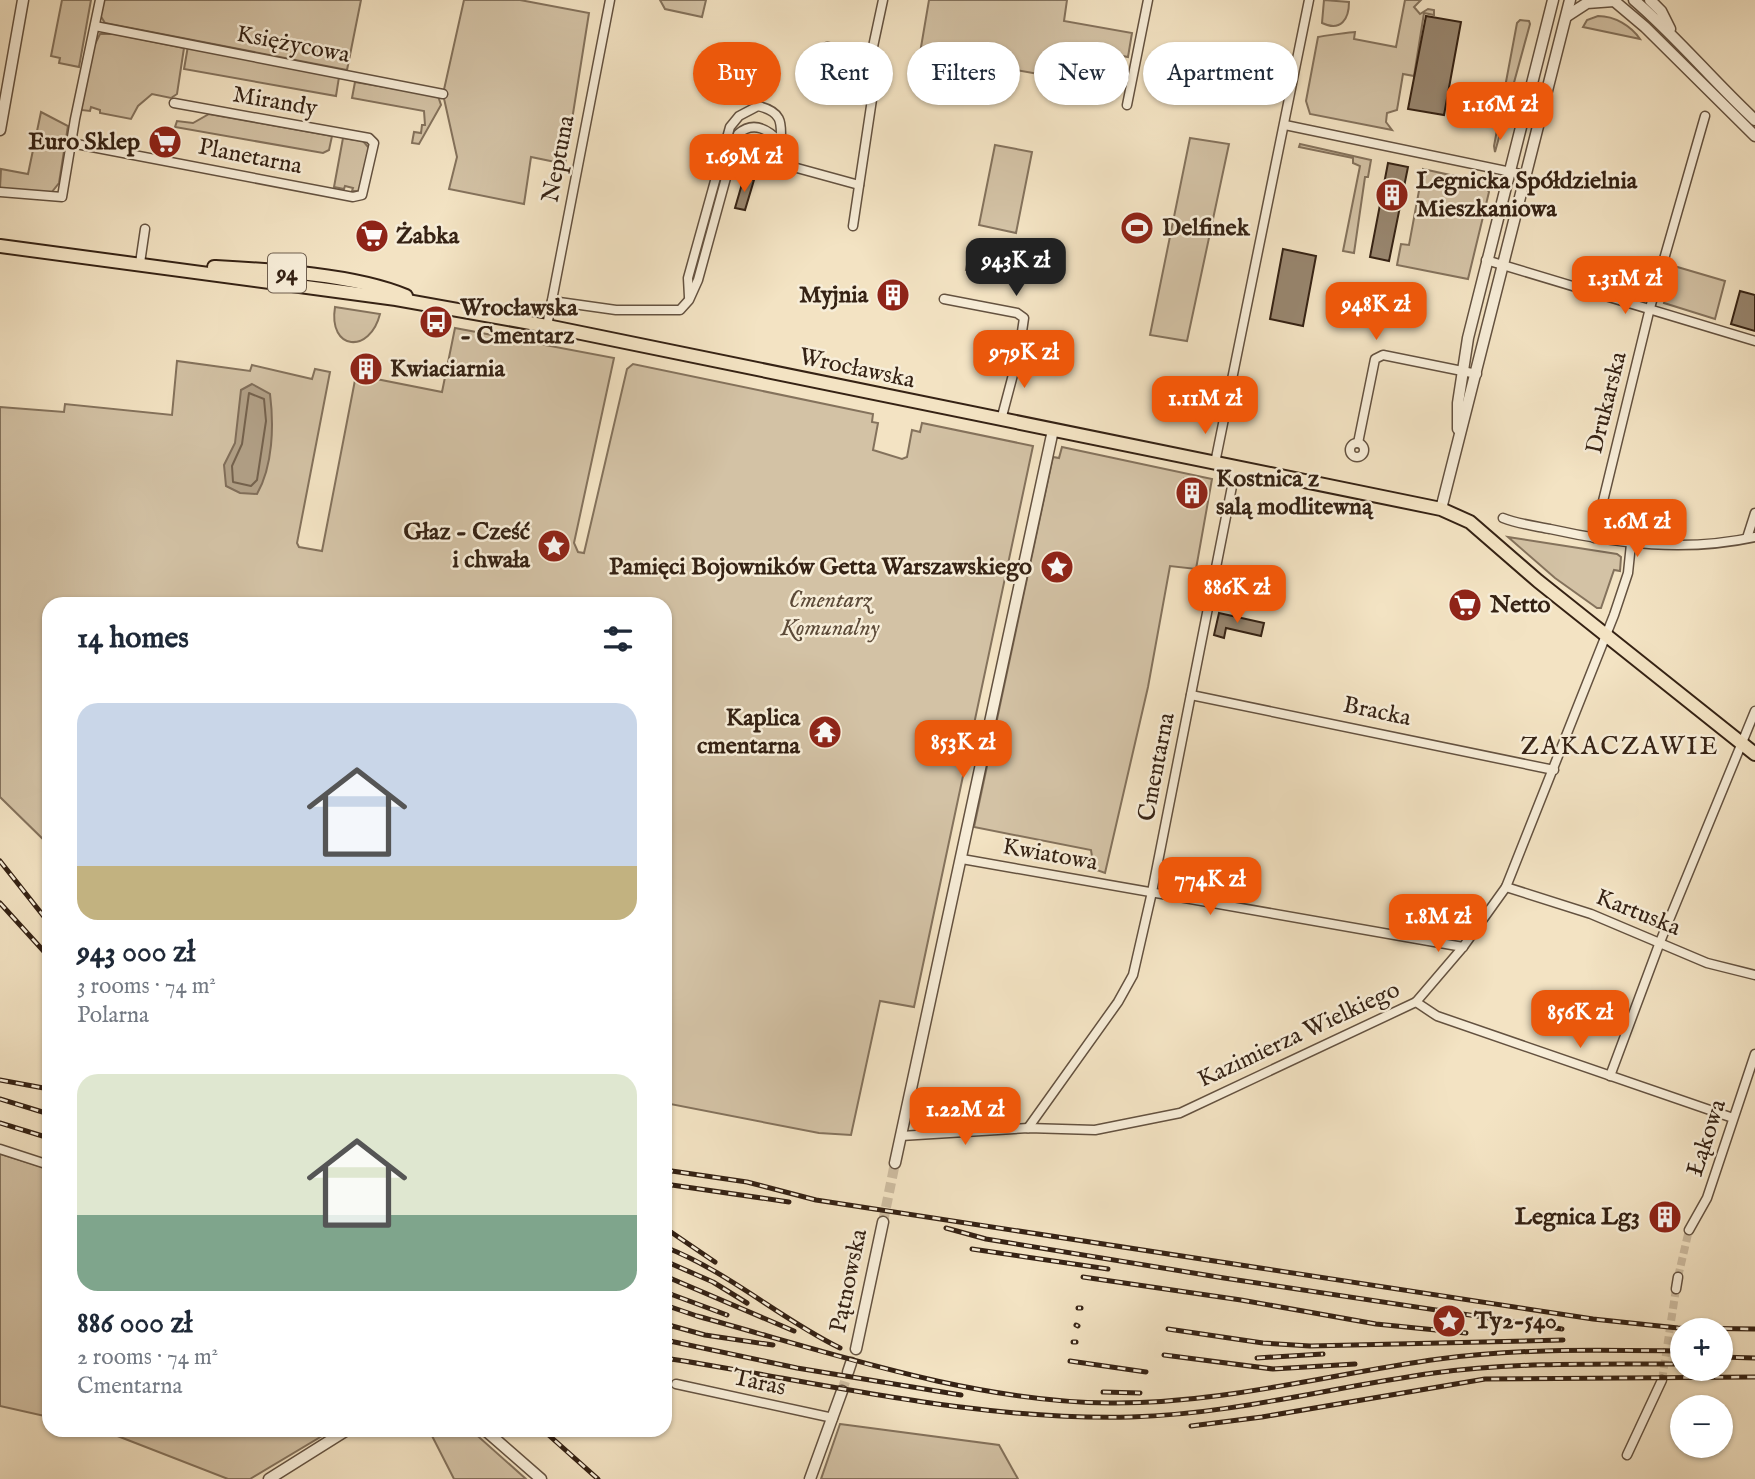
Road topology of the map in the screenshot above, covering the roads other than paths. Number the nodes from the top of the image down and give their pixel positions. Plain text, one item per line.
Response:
1 (23, 0) edge
2 (100, 0) edge
3 (610, 0) edge
4 (883, 0) edge
5 (1148, 0) edge
6 (1309, 0) edge
7 (1553, 0) edge
8 (1570, 0) edge
9 (1613, 0) edge
10 (1634, 0) edge
11 (1650, 0) edge
12 (1662, 0) edge
13 (1566, 17) junction
14 (95, 26) junction
15 (1675, 38) junction
16 (874, 42) edge
17 (443, 94) dead end
18 (1129, 95) edge
19 (174, 103) dead end
20 (871, 105) edge
21 (1704, 116) dead end
22 (1755, 120) edge
23 (1285, 125) junction
24 (0, 130) edge
25 (1755, 136) edge
26 (369, 138) joint
27 (71, 143) junction
28 (781, 143) junction
29 (1509, 171) junction
30 (1527, 175) junction
31 (859, 185) junction
32 (0, 192) edge
33 (853, 226) dead end
34 (145, 229) dead end
35 (0, 246) edge
36 (1486, 260) junction
37 (140, 263) junction
38 (1504, 265) junction
39 (944, 299) dead end
40 (689, 300) junction
41 (552, 301) junction
42 (1650, 308) junction
43 (547, 326) junction
44 (1755, 341) edge
45 (1462, 371) junction
46 (1477, 374) junction
47 (1001, 420) junction
48 (1053, 430) junction
49 (1458, 439) junction
50 (1358, 443) dead end
51 (1215, 463) junction
52 (1236, 467) junction
53 (1441, 509) junction
54 (1755, 513) edge
55 (1503, 517) dead end
56 (1751, 537) edge
57 (1594, 538) junction
58 (1631, 544) junction
59 (1607, 634) junction
60 (1191, 695) junction
61 (1755, 711) edge
62 (1743, 744) junction
63 (1755, 754) edge
64 (1554, 771) junction
65 (962, 859) junction
66 (1506, 887) junction
67 (1152, 892) junction
68 (1660, 942) junction
69 (1463, 947) junction
70 (1755, 975) edge
71 (1416, 1002) junction
72 (1755, 1054) edge
73 (1610, 1076) junction
74 (1733, 1118) junction
75 (1028, 1128) junction
76 (901, 1136) junction
77 (0, 1149) edge
78 (42, 1163) edge
79 (895, 1163) tunnel mouth
80 (883, 1222) tunnel mouth
81 (1689, 1230) tunnel mouth
82 (1678, 1277) tunnel mouth
83 (1676, 1289) tunnel mouth
84 (856, 1349) dead end
85 (1662, 1380) tunnel mouth
86 (676, 1384) dead end
87 (842, 1391) tunnel mouth
88 (832, 1418) junction
89 (336, 1437) edge
90 (493, 1437) edge
91 (1627, 1455) dead end
92 (269, 1479) edge
93 (541, 1479) edge
94 (810, 1479) edge

1 - 24 street
2 - 14 street
3 - 41 street, Neptuna
4 - 16 street
5 - 18 street
6 - 23 street
7 - 29 street
8 - 13 street
9 - 13 street
9 - 25 street
10 - 15 street
11 - 12 street
11 - 15 street
13 - 30 street
14 - 17 street, Księżycowa
14 - 27 street
15 - 22 street
19 - 26 street, Mirandy
20 - 31 street
21 - 42 street, Drukarska
23 - 29 street
23 - 51 street
26 - 27 street, Planetarna
27 - 32 street
28 - 31 street
28 - 40 street
28 - 40 street
29 - 30 street
29 - 36 street
30 - 38 street
31 - 33 street
34 - 37 street
35 - 37 main road, Wrocławska / 94
36 - 38 street
36 - 45 street
37 - 43 main road, Wrocławska / 94
38 - 42 street
38 - 46 street
39 - 47 street
40 - 41 street
41 - 43 street, Neptuna
42 - 44 street
42 - 57 street, Drukarska
43 - 47 main road, Wrocławska / 94
45 - 46 street
45 - 49 street
45 - 50 street
46 - 49 street
47 - 48 main road, Wrocławska / 94
48 - 51 main road, Wrocławska / 94
48 - 65 street
49 - 53 street
51 - 52 main road, Wrocławska / 94
52 - 53 main road, Wrocławska / 94
52 - 60 street, Cmentarna
53 - 59 main road, 94
54 - 56 street
55 - 57 street
56 - 58 street
57 - 58 street
58 - 59 street, Kazimierza Wielkiego
59 - 62 main road, 94
59 - 64 street, Kazimierza Wielkiego
60 - 64 street, Bracka
60 - 67 street, Cmentarna
61 - 62 street
62 - 63 main road, 94
62 - 68 street
64 - 66 street, Kazimierza Wielkiego
65 - 67 street, Kwiatowa
65 - 76 street
66 - 68 street, Kartuska
66 - 69 street, Kazimierza Wielkiego
67 - 69 street, Kwiatowa
67 - 75 street, Cmentarna
68 - 70 street, Kartuska
68 - 73 street
69 - 71 street, Kazimierza Wielkiego
71 - 73 street
71 - 75 street, Kazimierza Wielkiego
72 - 74 street, Łąkowa
73 - 74 street
74 - 81 street, Łąkowa
75 - 76 street, Kazimierza Wielkiego
76 - 79 street
77 - 78 street
80 - 84 street, Pątnowska
82 - 83 street
85 - 91 street
86 - 88 street, Taras
87 - 88 street
88 - 94 street
89 - 92 street
90 - 93 street

